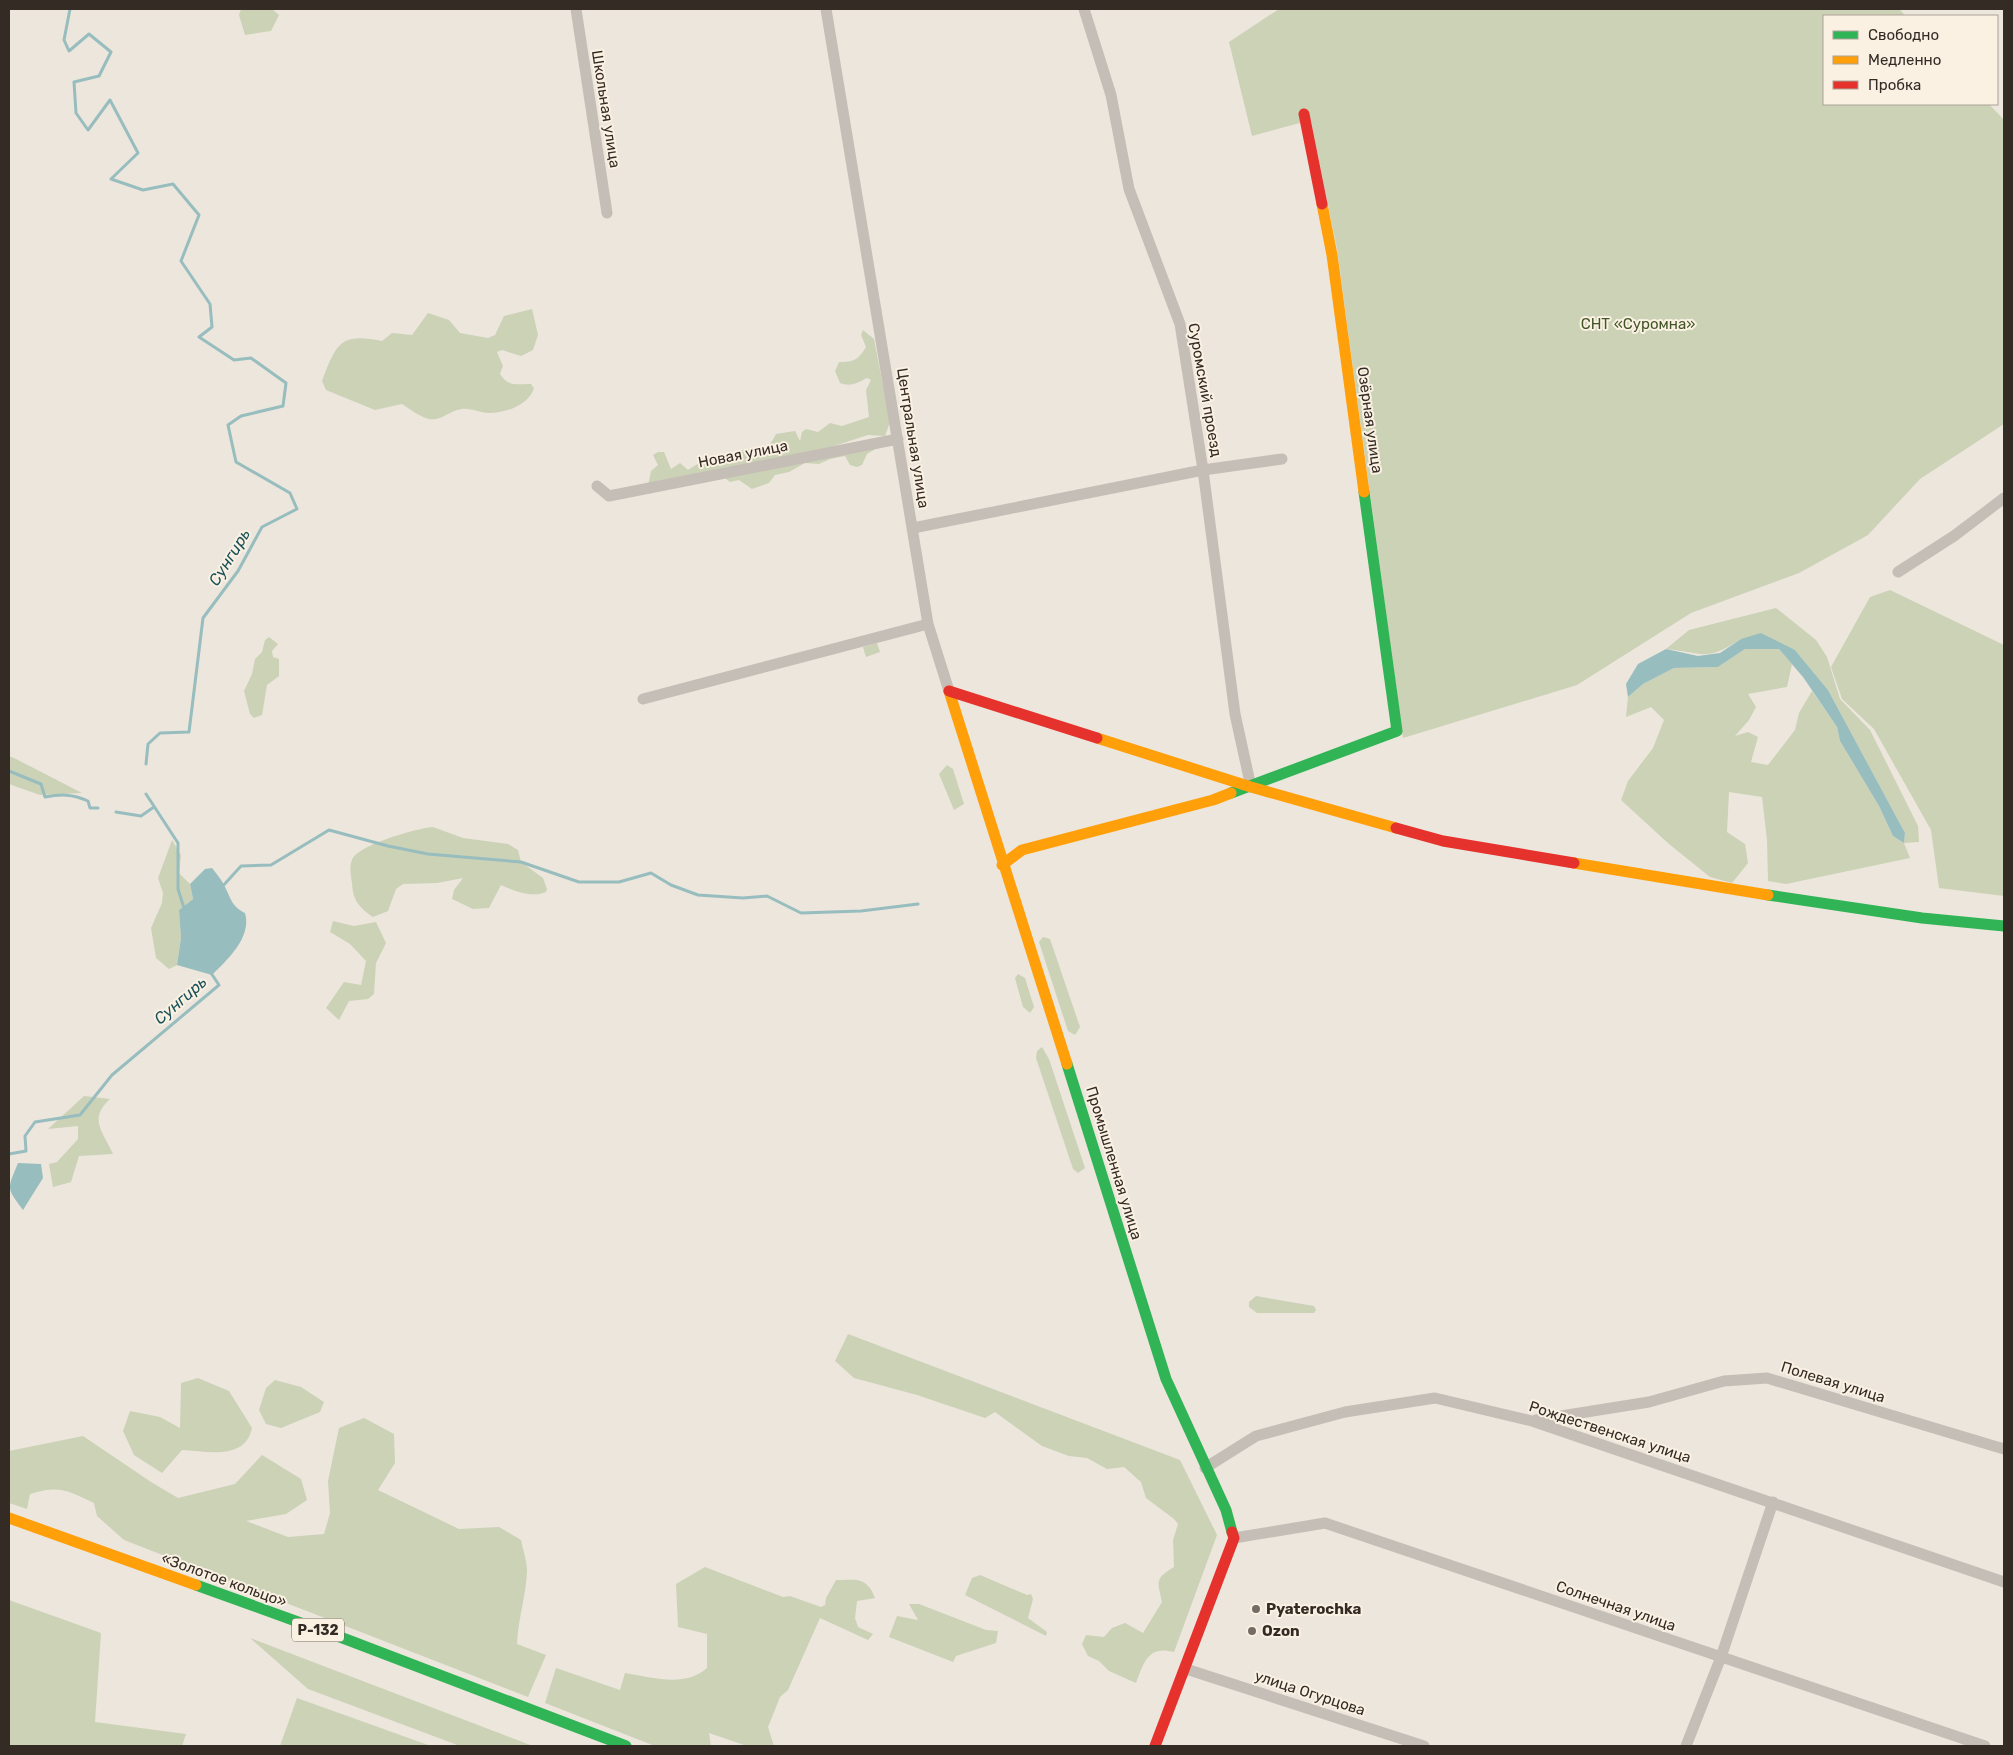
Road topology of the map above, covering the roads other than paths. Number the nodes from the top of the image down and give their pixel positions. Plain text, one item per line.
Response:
1 (576, 9) edge
2 (826, 9) edge
3 (1084, 9) edge
4 (1304, 114) dead end
5 (607, 213) dead end
6 (898, 439) junction
7 (1282, 459) dead end
8 (1203, 470) junction
9 (597, 486) dead end
10 (2004, 498) edge
11 (913, 528) junction
12 (1898, 572) dead end
13 (928, 624) junction
14 (949, 691) junction
15 (643, 700) dead end
16 (1252, 787) junction
17 (1002, 865) junction
18 (2004, 926) edge
19 (1532, 1421) junction
20 (2004, 1449) edge
21 (1205, 1468) junction
22 (1773, 1502) junction
23 (9, 1518) edge
24 (1234, 1538) junction
25 (2004, 1582) edge
26 (1721, 1657) junction
27 (1186, 1669) junction
28 (626, 1746) edge
29 (1155, 1746) edge
30 (1424, 1746) edge
31 (1686, 1746) edge
32 (1985, 1746) edge

1 - 5 street, Школьная улица
2 - 6 street, Центральная улица
3 - 8 street, Суромский проезд
4 - 16 main road, Озёрная улица
6 - 9 street, Новая улица
6 - 11 street, Центральная улица
7 - 8 street
8 - 11 street
8 - 16 street, Суромский проезд
10 - 12 street
11 - 13 street, Центральная улица
13 - 14 street, Центральная улица
13 - 15 street
14 - 16 main road
14 - 17 main road, Центральная улица
16 - 17 main road
16 - 18 main road
17 - 21 main road, Промышленная улица
19 - 20 street, Полевая улица
19 - 21 street, Рождественская улица
19 - 22 street, Рождественская улица
21 - 24 main road, Промышленная улица
22 - 25 street, Рождественская улица
22 - 26 street
23 - 28 main road, «Золотое кольцо» / Р-132
24 - 26 street, Солнечная улица
24 - 27 main road
26 - 31 street
26 - 32 street, Солнечная улица
27 - 29 main road
27 - 30 street, улица Огурцова

